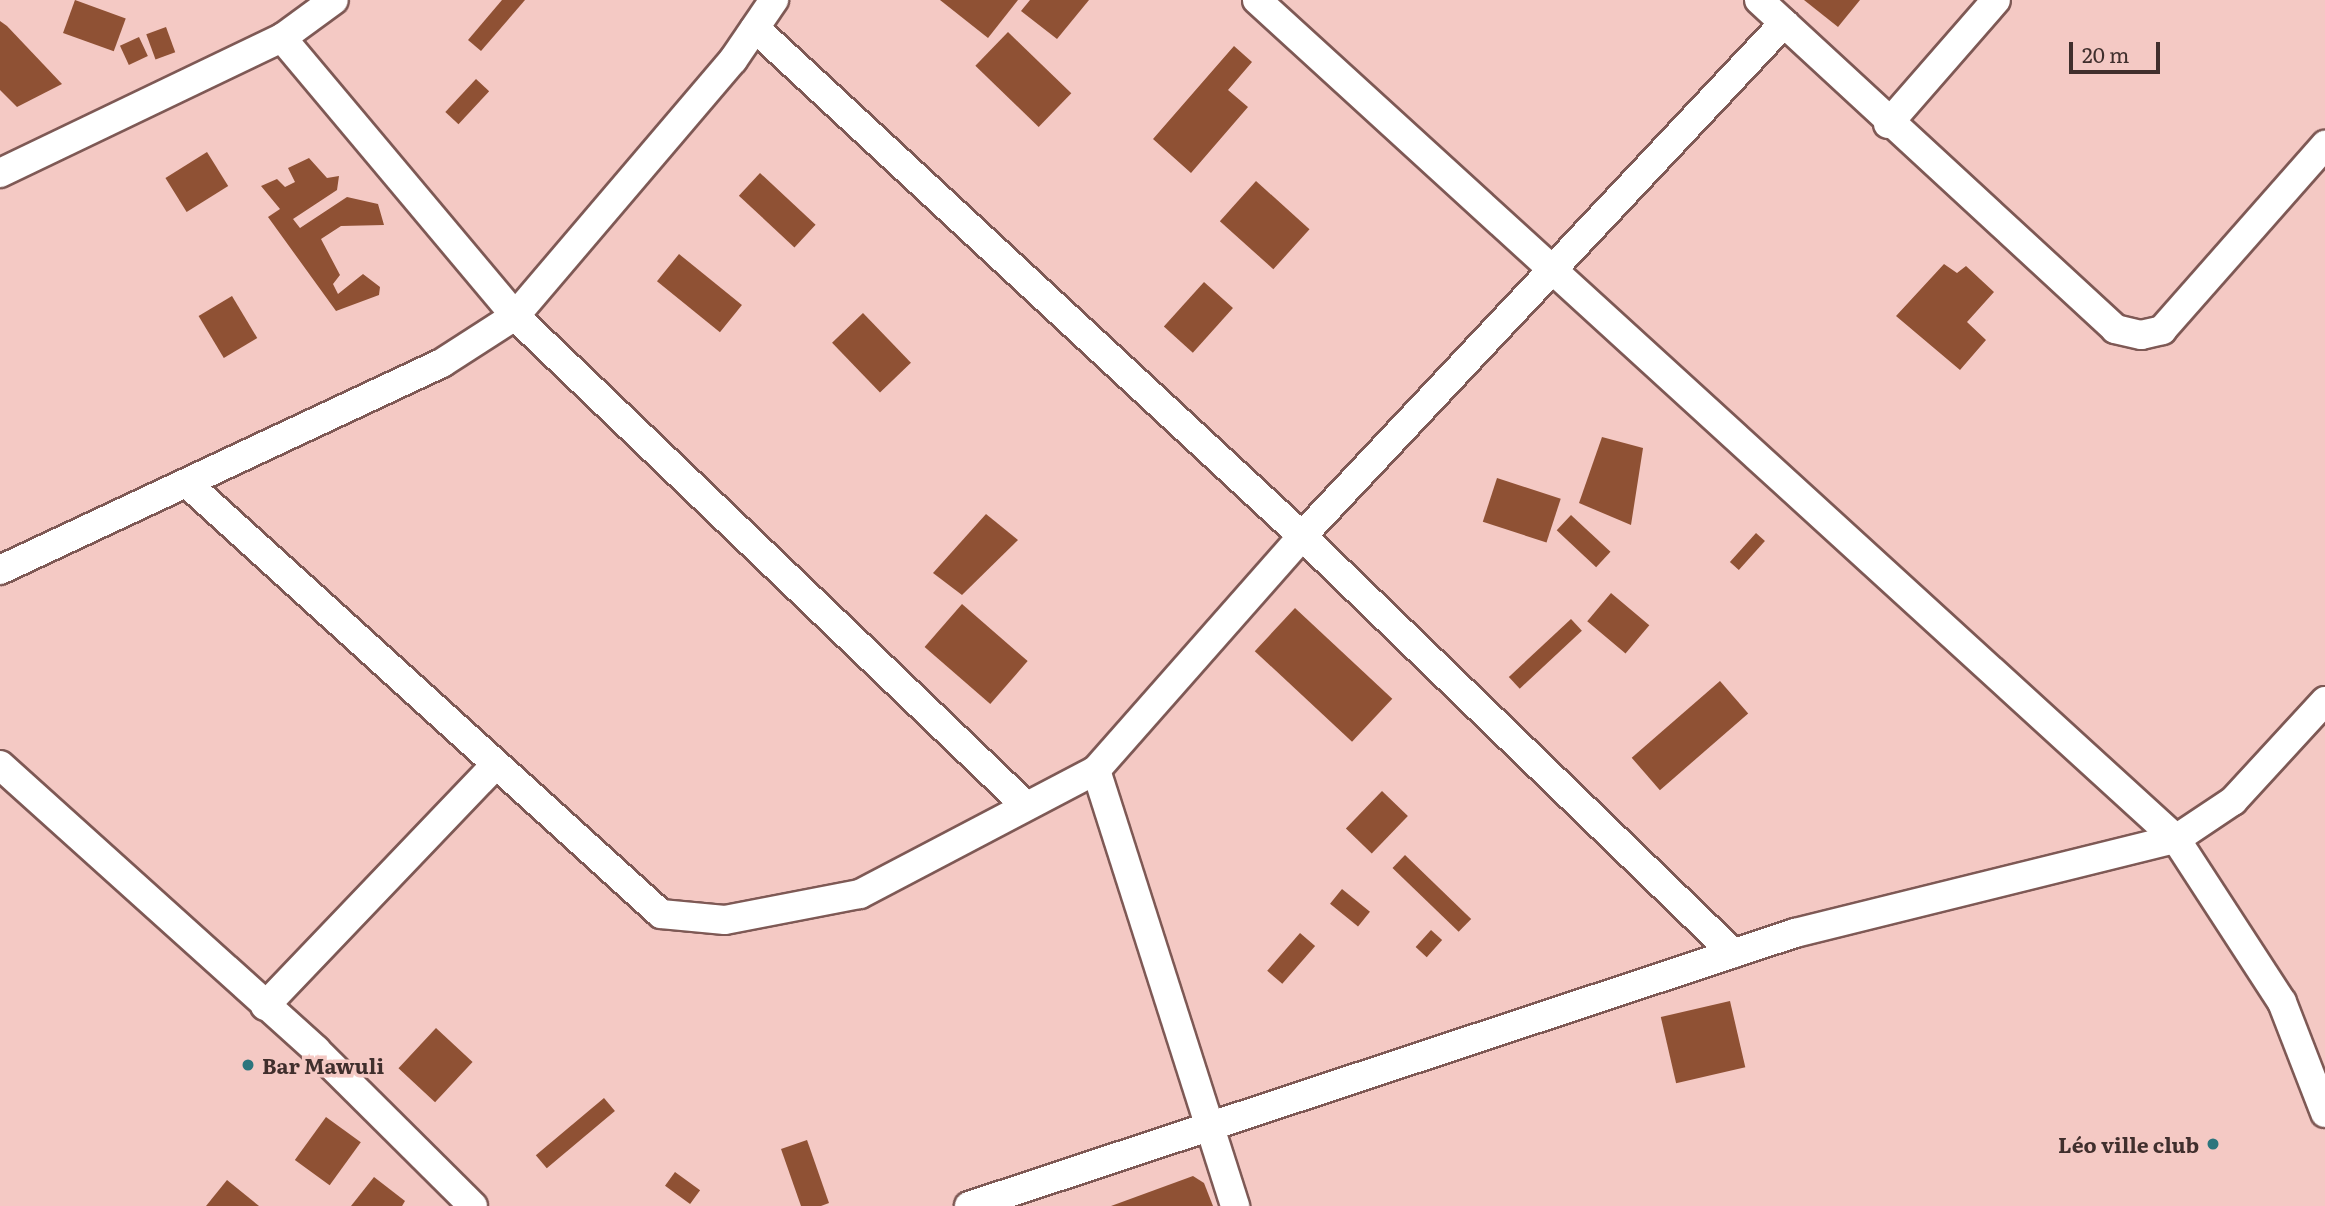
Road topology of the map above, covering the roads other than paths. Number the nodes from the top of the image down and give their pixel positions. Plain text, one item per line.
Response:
1 (334, 0) edge
2 (774, 0) edge
3 (1257, 0) edge
4 (1759, 0) edge
5 (1996, 0) edge
6 (1784, 23) junction
7 (755, 28) junction
8 (282, 38) junction
9 (1888, 124) junction
10 (2325, 145) edge
11 (0, 173) edge
12 (1558, 269) junction
13 (515, 316) junction
14 (190, 486) junction
15 (1302, 536) junction
16 (0, 570) edge
17 (2325, 701) edge
18 (0, 765) edge
19 (494, 766) junction
20 (1096, 770) junction
21 (1023, 803) junction
22 (2176, 839) junction
23 (1732, 953) junction
24 (265, 1006) junction
25 (2314, 1052) edge
26 (2325, 1112) edge
27 (1209, 1127) junction
28 (472, 1206) edge
29 (969, 1206) edge
30 (1235, 1206) edge

1 - 8 street
2 - 7 street
3 - 12 street
4 - 6 street
5 - 9 street
6 - 9 street
6 - 12 street
7 - 13 street
7 - 15 street
8 - 11 street
8 - 13 street
9 - 10 street
12 - 15 street
12 - 22 street
13 - 14 street
13 - 21 street
14 - 16 street
14 - 19 street
15 - 20 street
15 - 23 street
17 - 22 street
18 - 24 street
19 - 21 street
19 - 24 street
20 - 21 street
20 - 27 street
22 - 23 street
22 - 25 street
23 - 27 street
24 - 28 street
25 - 26 street
27 - 29 street
27 - 30 street

